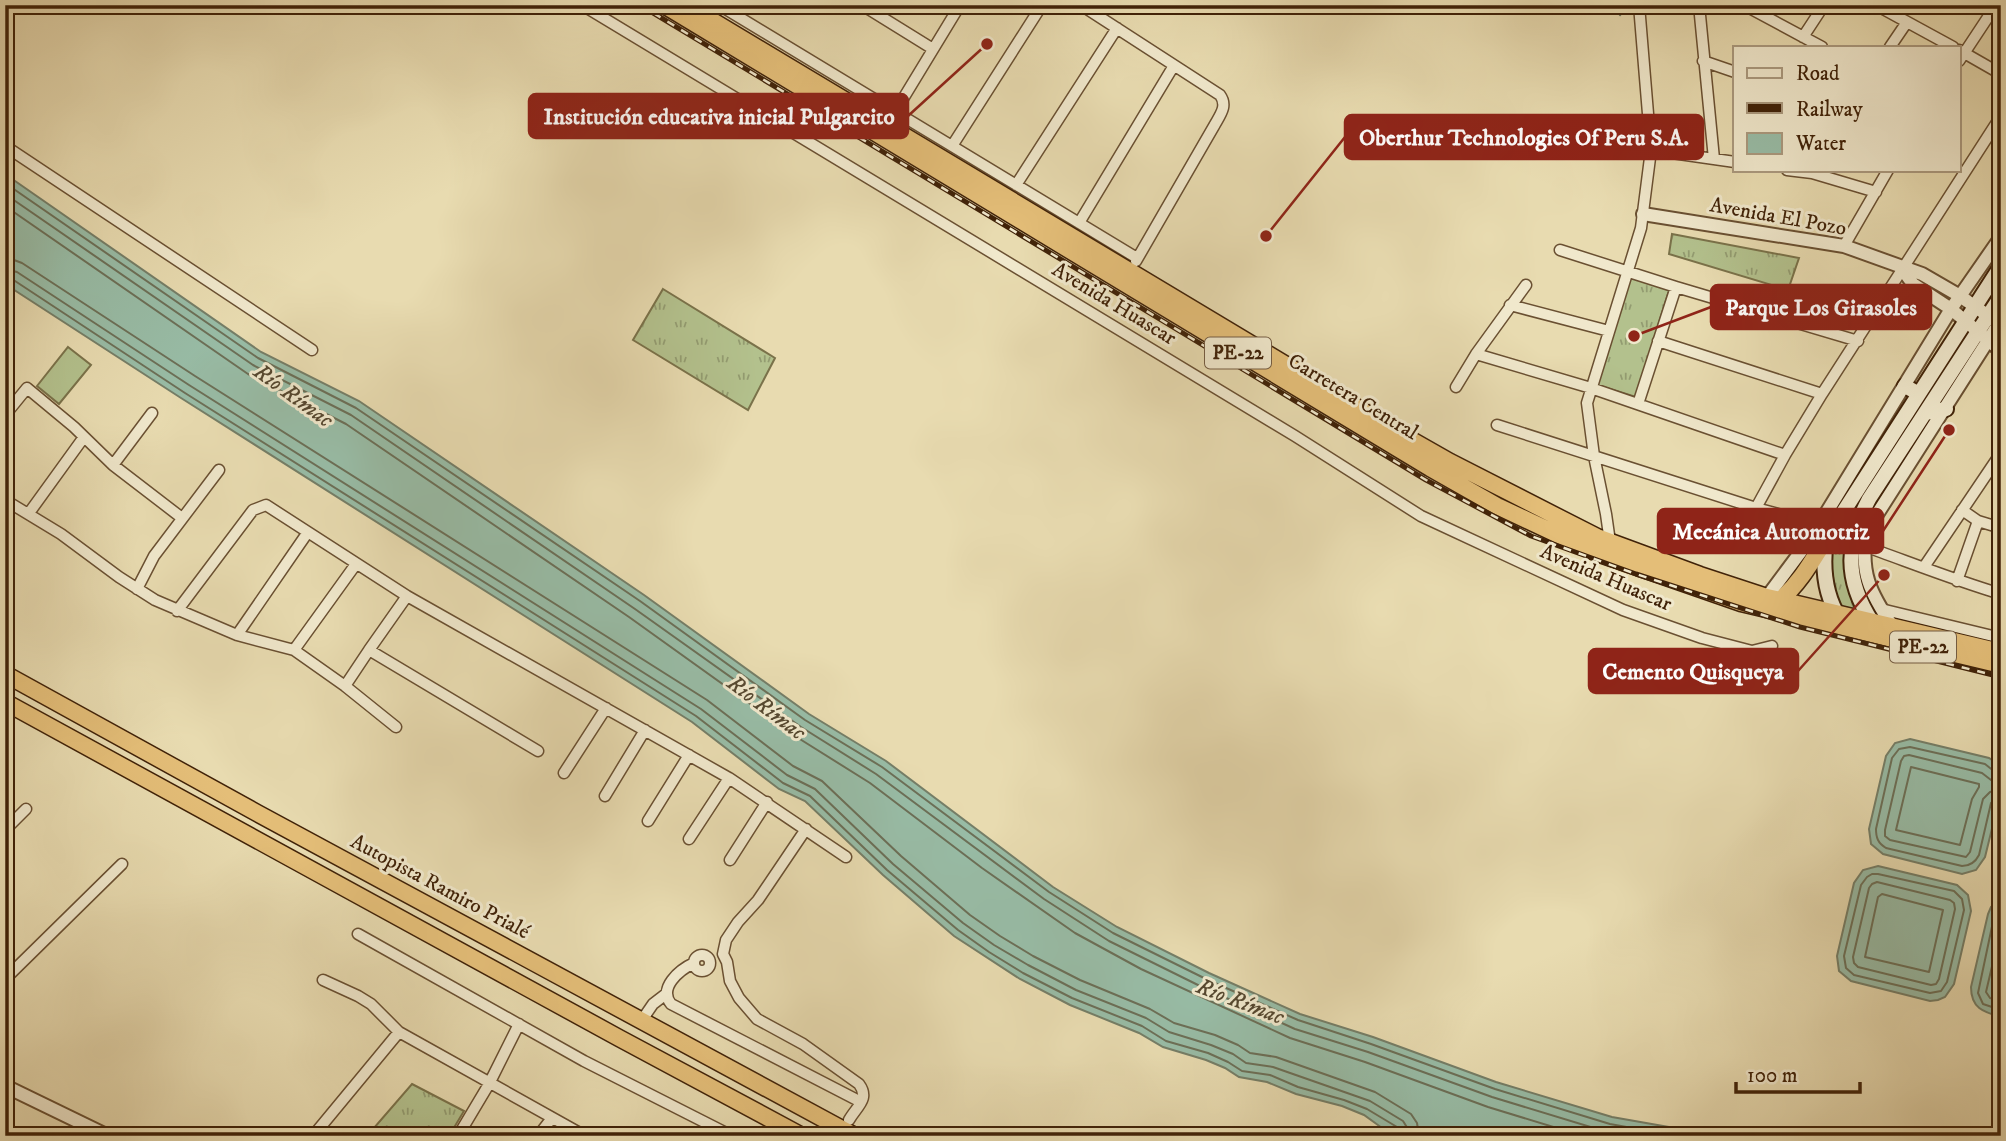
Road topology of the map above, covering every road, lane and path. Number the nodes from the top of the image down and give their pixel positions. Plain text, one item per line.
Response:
1 (582, 5) edge
2 (664, 5) edge
3 (686, 5) edge
4 (719, 5) edge
5 (862, 5) edge
6 (960, 5) edge
7 (1042, 5) edge
8 (1639, 5) edge
9 (1699, 5) edge
10 (1744, 5) edge
11 (1824, 5) edge
12 (1876, 5) edge
13 (1996, 5) edge
14 (1085, 6) edge
15 (876, 9) edge
16 (1908, 22) junction
17 (1117, 28) junction
18 (1803, 37) junction
19 (1820, 46) edge
20 (1891, 46) edge
21 (1952, 46) edge
22 (933, 49) junction
23 (1961, 55) edge
24 (1703, 61) junction
25 (1173, 67) junction
26 (1733, 71) edge
27 (2001, 74) edge
28 (895, 112) junction
29 (2001, 116) edge
30 (5, 146) edge
31 (952, 146) junction
32 (1651, 150) junction
33 (1714, 159) junction
34 (1733, 162) edge
35 (1813, 172) edge
36 (1887, 172) edge
37 (1016, 185) junction
38 (1876, 192) junction
39 (1643, 214) junction
40 (1072, 236) junction
41 (2001, 237) edge
42 (1844, 247) junction
43 (1560, 250) dead end
44 (1134, 264) junction
45 (2001, 266) edge
46 (1902, 269) junction
47 (1628, 271) junction
48 (1526, 285) dead end
49 (1676, 287) junction
50 (1960, 296) junction
51 (2001, 296) edge
52 (1510, 305) junction
53 (1975, 306) junction
54 (1951, 309) junction
55 (1964, 321) junction
56 (1997, 321) edge
57 (1609, 331) junction
58 (1983, 336) junction
59 (1658, 341) junction
60 (1858, 341) junction
61 (312, 350) dead end
62 (2001, 351) edge
63 (1476, 354) junction
64 (1905, 386) junction
65 (1456, 387) dead end
66 (1591, 388) junction
67 (1822, 394) junction
68 (1919, 394) junction
69 (1638, 404) junction
70 (1945, 409) junction
71 (152, 412) dead end
72 (1925, 413) junction
73 (5, 415) edge
74 (1497, 425) dead end
75 (84, 437) junction
76 (1886, 445) junction
77 (1900, 452) junction
78 (1785, 455) junction
79 (1594, 456) junction
80 (1999, 458) edge
81 (113, 466) junction
82 (219, 470) dead end
83 (1869, 499) junction
84 (5, 500) edge
85 (1756, 508) junction
86 (1962, 510) junction
87 (29, 513) junction
88 (1875, 516) junction
89 (182, 518) junction
90 (1978, 521) junction
91 (2001, 528) edge
92 (308, 532) junction
93 (1821, 534) junction
94 (1609, 542) junction
95 (1864, 546) junction
96 (356, 564) junction
97 (1924, 566) junction
98 (1957, 580) junction
99 (137, 589) junction
100 (2001, 594) edge
101 (407, 596) junction
102 (1774, 598) junction
103 (177, 611) junction
104 (1836, 613) junction
105 (1876, 615) junction
106 (1846, 629) junction
107 (237, 635) junction
108 (2001, 638) edge
109 (1772, 646) dead end
110 (294, 650) junction
111 (369, 650) junction
112 (1970, 651) junction
113 (2001, 652) edge
114 (2001, 665) edge
115 (5, 674) edge
116 (345, 686) junction
117 (5, 702) edge
118 (606, 708) junction
119 (396, 727) dead end
120 (645, 730) junction
121 (538, 751) dead end
122 (689, 755) junction
123 (564, 773) dead end
124 (729, 778) junction
125 (605, 796) dead end
126 (767, 802) junction
127 (26, 809) dead end
128 (648, 821) dead end
129 (806, 829) junction
130 (5, 830) edge
131 (689, 839) dead end
132 (846, 857) dead end
133 (730, 860) dead end
134 (122, 864) dead end
135 (358, 934) dead end
136 (694, 963) dead end
137 (5, 979) edge
138 (323, 980) dead end
139 (666, 994) junction
140 (642, 1020) junction
141 (519, 1024) junction
142 (399, 1032) junction
143 (489, 1084) junction
144 (5, 1086) edge
145 (861, 1102) junction
146 (552, 1118) junction
147 (849, 1119) dead end
148 (108, 1136) edge
149 (313, 1136) edge
150 (457, 1136) edge
151 (538, 1136) edge
152 (585, 1136) edge
153 (732, 1136) edge
154 (802, 1136) edge
155 (856, 1136) edge

1 - 109 street, Avenida Huascar
2 - 40 highway, Carretera Central / PE-22
3 - 40 highway, Carretera Central / PE-22
4 - 28 street
5 - 15 street
6 - 22 street
7 - 31 street
8 - 32 street
9 - 24 street
10 - 18 street
11 - 18 street
12 - 16 street
13 - 23 street
14 - 17 street
15 - 22 street
16 - 20 street
16 - 21 street
17 - 25 street
17 - 37 street
18 - 19 street
22 - 28 street
23 - 27 street
24 - 26 street
24 - 33 street
25 - 40 street
25 - 44 street
28 - 31 street
29 - 46 street
30 - 61 street
31 - 37 street
32 - 33 street
32 - 39 street
33 - 34 street
35 - 38 street
36 - 38 street
37 - 40 street
38 - 42 street
39 - 42 street, Avenida El Pozo
39 - 47 street
40 - 44 highway, Carretera Central / PE-22
40 - 106 highway, Carretera Central / PE-22
41 - 50 street
42 - 46 street, Avenida El Pozo
43 - 47 street
44 - 94 highway, Carretera Central / PE-22
45 - 53 main road
46 - 50 street, Avenida El Pozo
46 - 54 street, Avenida El Pozo
46 - 60 street
47 - 49 street
47 - 57 street
48 - 52 street
49 - 59 street
49 - 60 street
50 - 53 street, Avenida El Pozo
50 - 54 street
51 - 56 main road
52 - 57 street
52 - 63 street
53 - 55 main road
53 - 56 street, Avenida El Pozo
54 - 55 street, Avenida El Pozo
54 - 64 street
55 - 58 street, Avenida El Pozo
55 - 68 main road
56 - 58 main road
57 - 66 street
58 - 62 street, Avenida El Pozo
58 - 70 street
58 - 72 main road
59 - 67 street
59 - 69 street
60 - 67 street
63 - 65 street
63 - 66 street
64 - 68 main road
64 - 93 street
66 - 69 street
66 - 79 street
67 - 78 street
68 - 76 main road
69 - 78 street
70 - 72 main road
70 - 88 street
71 - 81 street
72 - 77 main road
73 - 75 street
74 - 79 street
75 - 81 street
75 - 87 street
76 - 77 main road
76 - 93 main road
77 - 83 main road
78 - 85 street
79 - 85 street
79 - 94 street
80 - 86 street
81 - 89 street
82 - 89 street
83 - 88 main road
83 - 105 main road
84 - 87 street
85 - 93 street
86 - 90 street
86 - 97 street
87 - 99 street
88 - 95 street
89 - 99 street
90 - 91 street
90 - 98 street
92 - 96 street
92 - 103 street
92 - 107 street
93 - 102 highway
93 - 104 main road
94 - 102 highway, Carretera Central / PE-22
95 - 97 street
95 - 105 street
96 - 101 street
96 - 110 street
97 - 98 street
98 - 100 street
99 - 103 street
101 - 111 street
101 - 118 street
102 - 104 highway, Carretera Central / PE-22
103 - 107 street
104 - 105 highway, Carretera Central / PE-22
104 - 106 main road
105 - 108 street
105 - 112 highway, Carretera Central / PE-22
106 - 112 highway, Carretera Central / PE-22
107 - 110 street
110 - 116 street
111 - 116 street
111 - 121 street
112 - 113 highway, Carretera Central / PE-22
112 - 114 highway, Carretera Central / PE-22
115 - 140 highway, Autopista Ramiro Prialé
116 - 119 street
117 - 154 highway
118 - 120 street
118 - 123 street
120 - 122 street
120 - 125 street
122 - 124 street
122 - 128 street
124 - 126 street
124 - 131 street
126 - 129 street
126 - 133 street
127 - 130 street
129 - 132 street
129 - 145 street
134 - 137 street
135 - 141 street
136 - 139 street
138 - 142 street
139 - 140 street
139 - 145 street
140 - 155 highway, Autopista Ramiro Prialé
141 - 143 street
141 - 153 street
142 - 143 street
142 - 149 street
143 - 146 street
143 - 150 street
144 - 148 street
145 - 147 street
146 - 151 street
146 - 152 street

